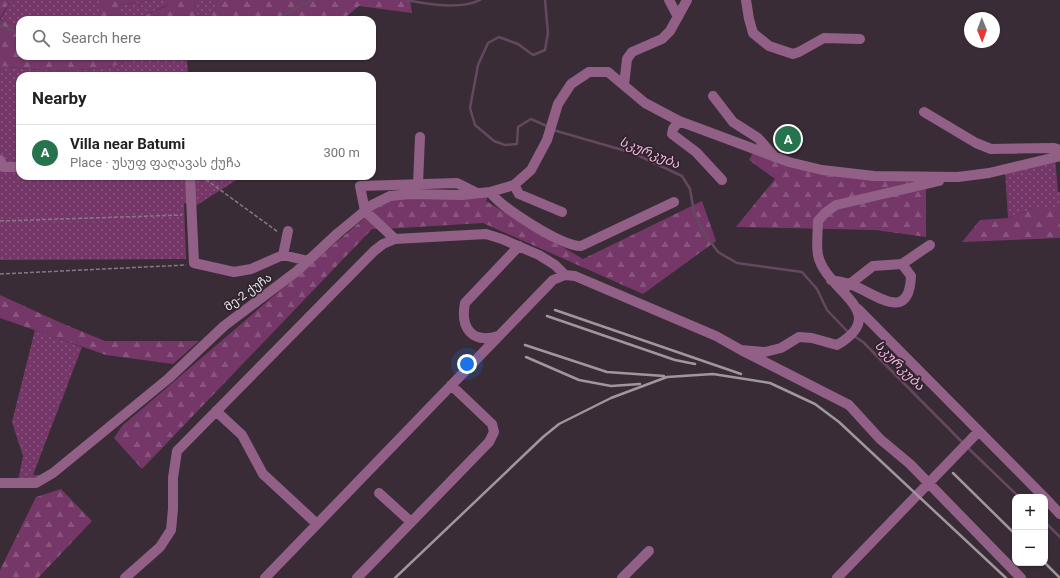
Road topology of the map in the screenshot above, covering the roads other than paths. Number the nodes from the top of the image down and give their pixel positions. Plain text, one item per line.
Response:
1 (669, 0) edge
2 (687, 0) edge
3 (746, 0) edge
4 (678, 17) junction
5 (860, 39) dead end
6 (624, 85) junction
7 (713, 96) dead end
8 (924, 112) dead end
9 (679, 121) junction
10 (420, 137) dead end
11 (1060, 150) edge
12 (1060, 156) edge
13 (775, 157) junction
14 (0, 160) edge
15 (16, 167) edge
16 (955, 177) junction
17 (190, 180) edge
18 (722, 180) dead end
19 (360, 181) edge
20 (418, 184) junction
21 (514, 185) junction
22 (490, 192) junction
23 (476, 193) junction
24 (410, 194) junction
25 (674, 202) dead end
26 (365, 211) junction
27 (562, 212) dead end
28 (287, 235) road end
29 (395, 240) junction
30 (930, 245) dead end
31 (520, 246) junction
32 (283, 255) junction
33 (308, 261) junction
34 (902, 264) junction
35 (565, 275) junction
36 (831, 280) junction
37 (849, 284) junction
38 (841, 291) junction
39 (857, 307) junction
40 (499, 336) junction
41 (741, 350) junction
42 (452, 385) junction
43 (216, 411) junction
44 (976, 434) junction
45 (0, 483) edge
46 (928, 484) junction
47 (379, 493) dead end
48 (1040, 494) edge
49 (1048, 502) edge
50 (1060, 514) edge
51 (411, 522) junction
52 (317, 524) junction
53 (649, 551) dead end
54 (124, 578) edge
55 (265, 578) edge
56 (357, 578) edge
57 (623, 578) edge
58 (837, 578) edge
59 (1021, 578) edge

1 - 4 street
2 - 4 street
3 - 5 street
4 - 6 street
6 - 9 street
6 - 21 street, მე-2 ქუჩა
7 - 13 street
8 - 11 street
9 - 13 street
9 - 18 street
10 - 20 street
12 - 16 street
13 - 16 street
14 - 15 street
16 - 36 street
17 - 32 street
19 - 20 street
19 - 26 street
20 - 23 street
20 - 24 street
21 - 22 street, მე-2 ქუჩა
21 - 27 street
22 - 23 street, მე-2 ქუჩა
22 - 25 street
23 - 24 street, მე-2 ქუჩა
24 - 26 street, მე-2 ქუჩა
26 - 29 street
26 - 33 street, მე-2 ქუჩა
28 - 32 street
29 - 31 street
29 - 43 street
30 - 34 street
31 - 35 street
31 - 40 street
32 - 33 street
33 - 45 street, მე-2 ქუჩა
34 - 37 street
34 - 37 street
35 - 40 street
35 - 41 street
36 - 37 street
36 - 38 street
37 - 38 street
38 - 39 street
39 - 41 street
39 - 44 street
40 - 42 street
41 - 46 street
42 - 51 street
42 - 52 street
43 - 52 street
43 - 54 street
44 - 46 street
44 - 48 street
46 - 58 street
46 - 59 street
47 - 51 street
49 - 50 street
51 - 56 street
52 - 55 street
53 - 57 street

